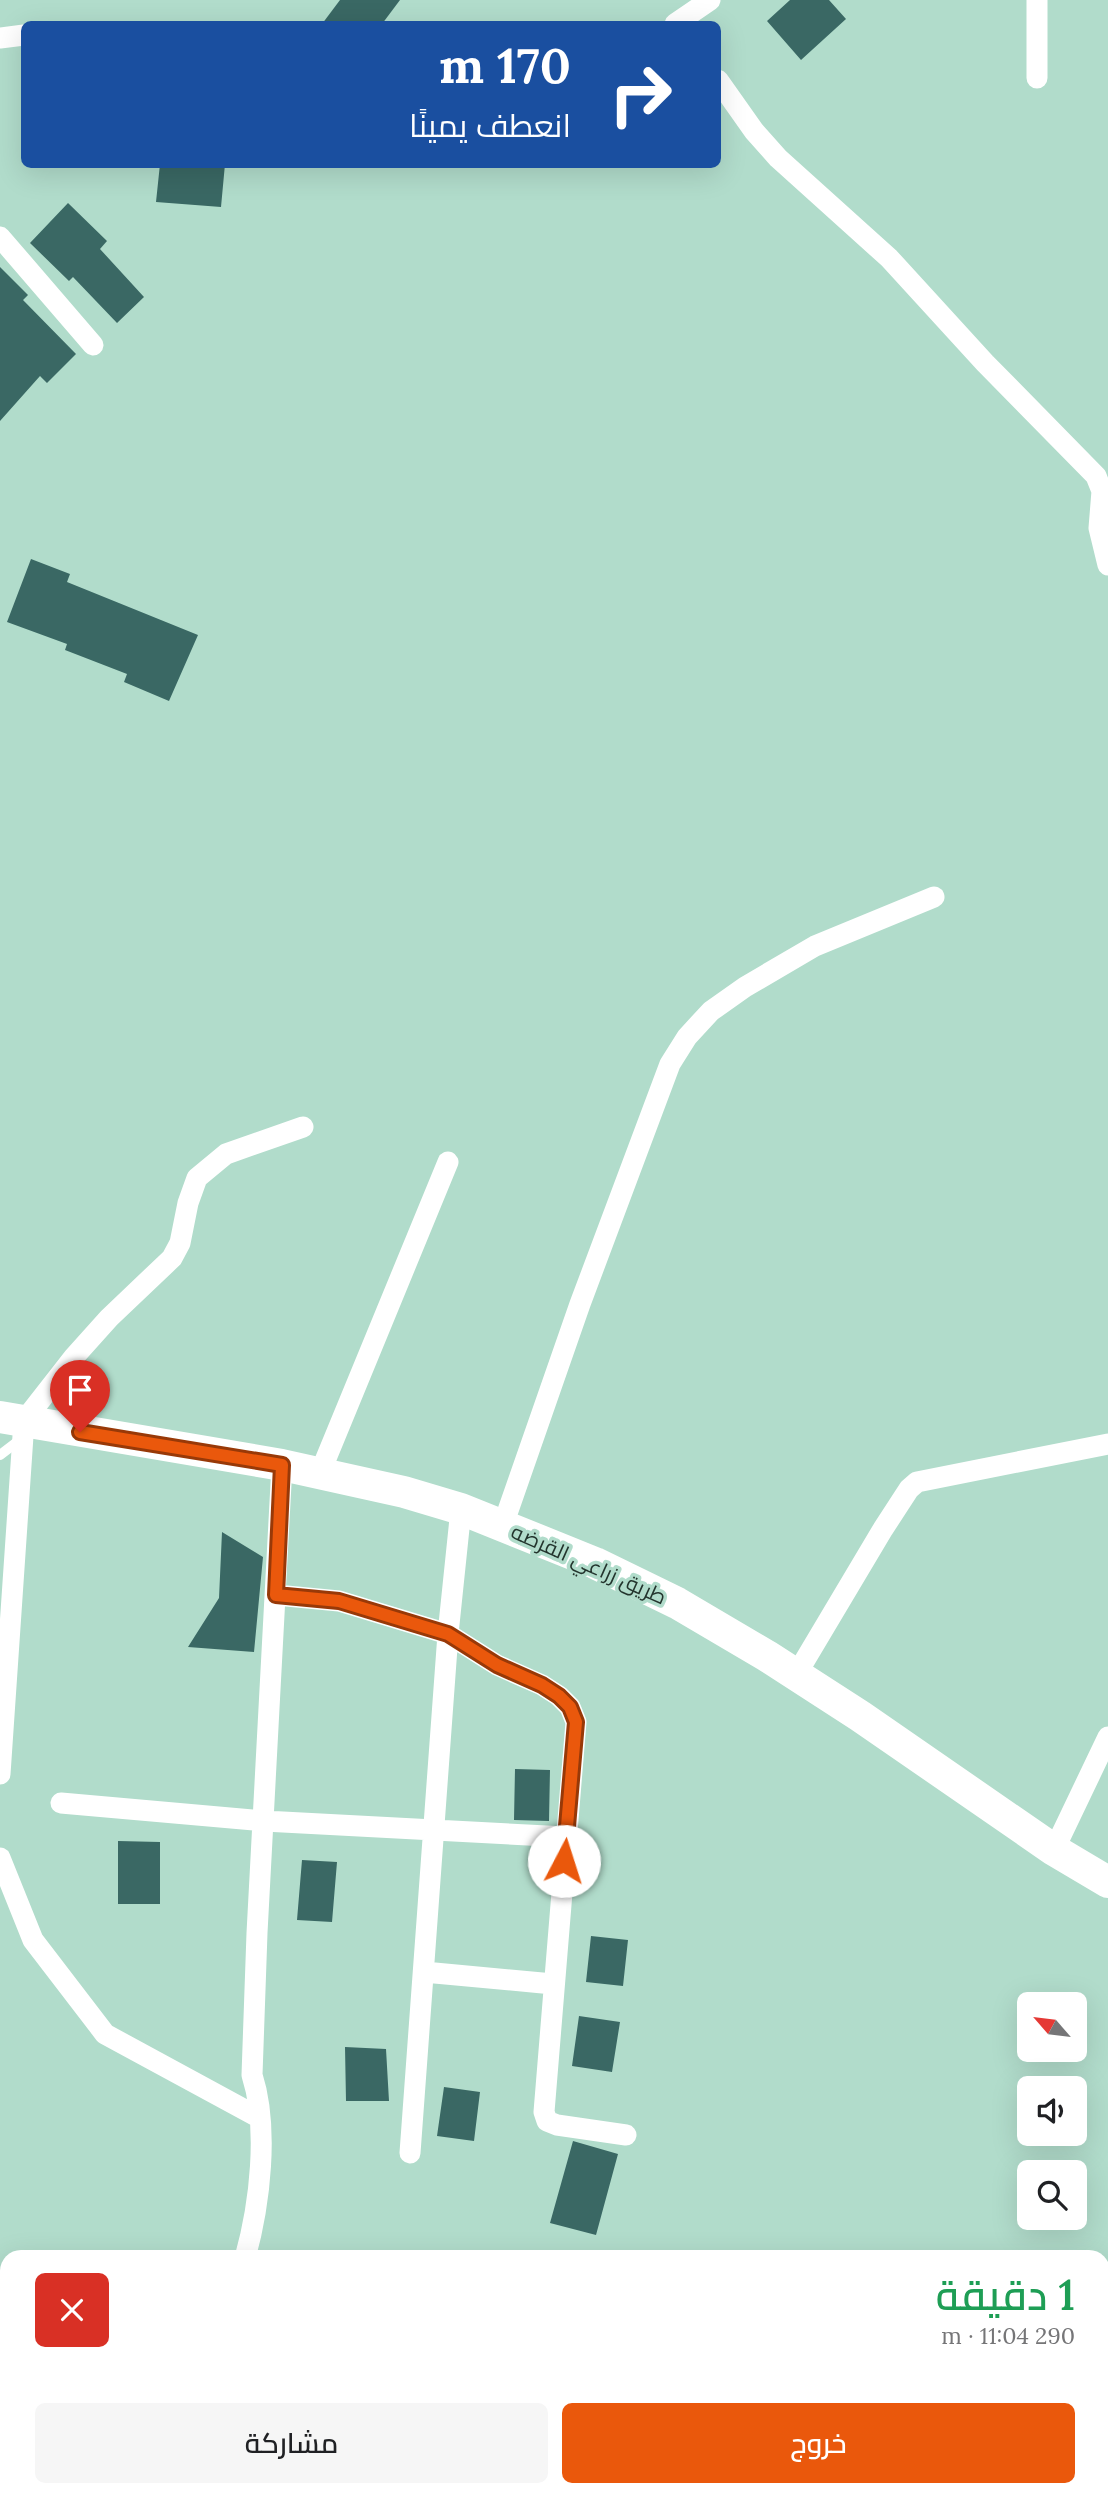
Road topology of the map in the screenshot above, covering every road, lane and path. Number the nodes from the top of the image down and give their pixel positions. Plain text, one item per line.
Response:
1 (710, 0) edge
2 (1037, 0) edge
3 (680, 21) edge
4 (21, 35) edge
5 (0, 38) edge
6 (1037, 78) dead end
7 (721, 84) edge
8 (0, 237) edge
9 (93, 345) dead end
10 (1108, 565) edge
11 (934, 897) dead end
12 (303, 1127) dead end
13 (448, 1162) dead end
14 (15, 1425) edge
15 (1108, 1444) edge
16 (0, 1455) edge
17 (282, 1465) junction
18 (320, 1474) junction
19 (461, 1509) junction
20 (503, 1525) junction
21 (276, 1595) junction
22 (448, 1634) junction
23 (796, 1675) junction
24 (1108, 1738) edge
25 (0, 1774) edge
26 (61, 1803) dead end
27 (264, 1821) junction
28 (435, 1829) junction
29 (566, 1837) junction
30 (1054, 1850) junction
31 (0, 1858) edge
32 (1108, 1881) edge
33 (424, 1972) junction
34 (553, 1984) junction
35 (260, 2118) junction
36 (626, 2135) dead end
37 (411, 2153) dead end
38 (247, 2250) edge

1 - 3 street
2 - 6 street
4 - 5 street
7 - 10 street
8 - 9 street
11 - 20 street
12 - 14 street
13 - 18 street
14 - 16 lane
14 - 17 main road, طريق زراعي القرضه
14 - 25 street
15 - 23 street
17 - 18 main road, طريق زراعي القرضه
17 - 21 street
18 - 19 main road, طريق زراعي القرضه
19 - 20 main road, طريق زراعي القرضه
19 - 22 street
20 - 23 main road, طريق زراعي القرضه
21 - 22 street
21 - 27 street
22 - 28 street
22 - 29 street
23 - 30 main road, طريق زراعي القرضه
24 - 30 street
26 - 27 street
27 - 28 street
27 - 35 street
28 - 29 street
28 - 33 street
29 - 34 street
30 - 32 main road, طريق زراعي القرضه
31 - 35 street
33 - 34 street
33 - 37 street
34 - 36 street
35 - 38 street

